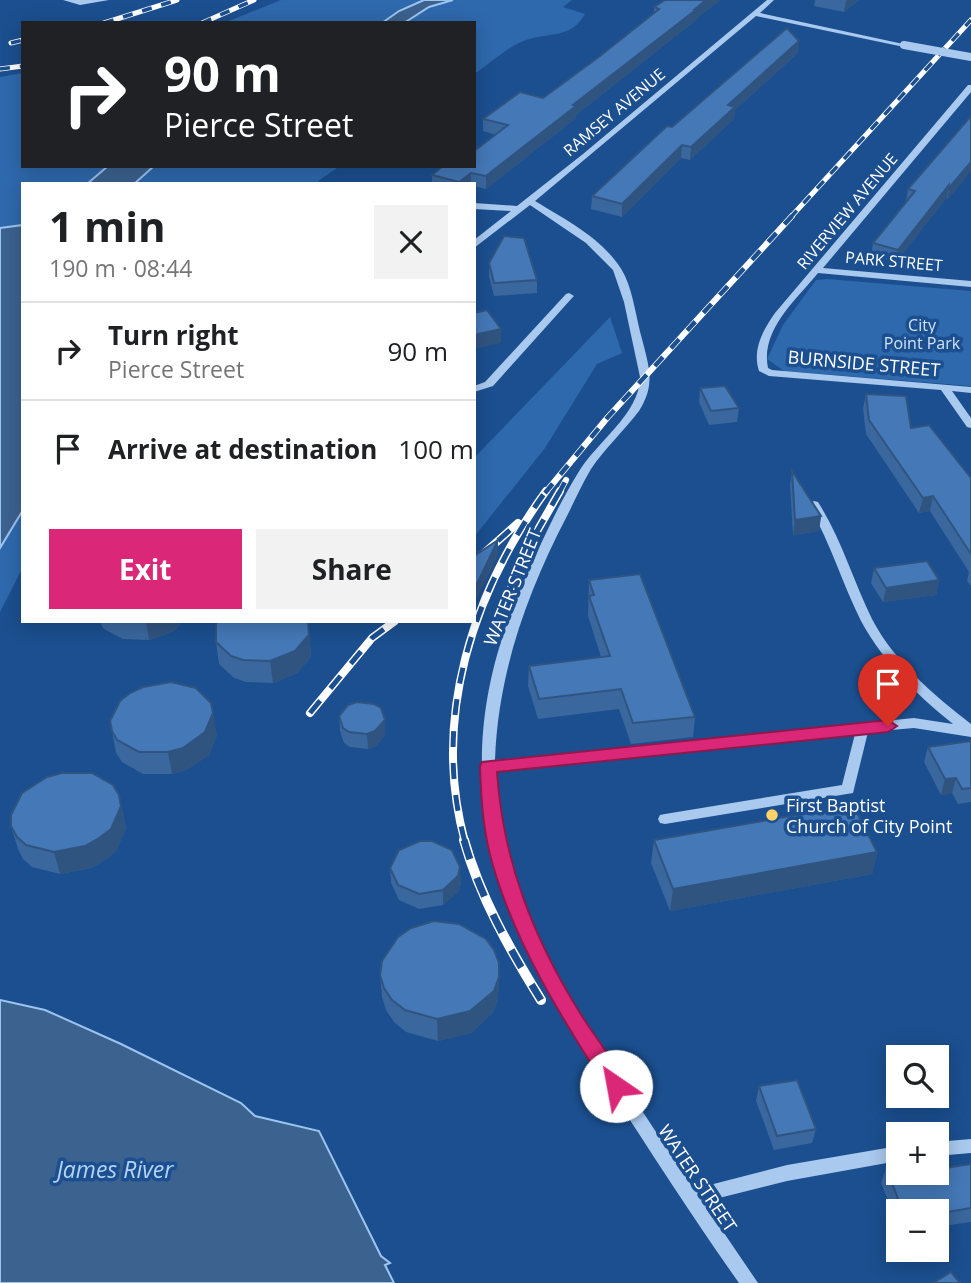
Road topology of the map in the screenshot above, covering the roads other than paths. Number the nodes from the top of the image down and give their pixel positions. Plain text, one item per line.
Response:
1 (66, 0) edge
2 (106, 0) edge
3 (771, 0) edge
4 (755, 14) junction
5 (971, 57) edge
6 (971, 87) edge
7 (524, 205) junction
8 (476, 206) edge
9 (476, 243) edge
10 (815, 270) junction
11 (971, 284) edge
12 (569, 296) dead end
13 (761, 362) joint
14 (476, 388) edge
15 (944, 388) junction
16 (971, 390) edge
17 (971, 425) edge
18 (814, 504) edge
19 (863, 728) junction
20 (971, 732) edge
21 (488, 766) junction
22 (665, 819) dead end
23 (971, 1146) edge
24 (949, 1148) edge
25 (886, 1155) edge
26 (690, 1198) junction
27 (748, 1283) edge

1 - 2 street
3 - 4 street, RAMSEY AVENUE
4 - 5 street, bridge
4 - 7 street, RAMSEY AVENUE
6 - 10 street, RIVERVIEW AVENUE
7 - 8 street
7 - 9 street, RAMSEY AVENUE
7 - 21 street, WATER STREET
10 - 11 street, PARK STREET
10 - 13 street, RIVERVIEW AVENUE
12 - 14 street
13 - 15 street, BURNSIDE STREET
15 - 16 street, BURNSIDE STREET
15 - 17 street
18 - 20 street
19 - 20 street
19 - 21 street
19 - 22 street
21 - 26 street, WATER STREET
23 - 24 street
25 - 26 street
26 - 27 street, WATER STREET

